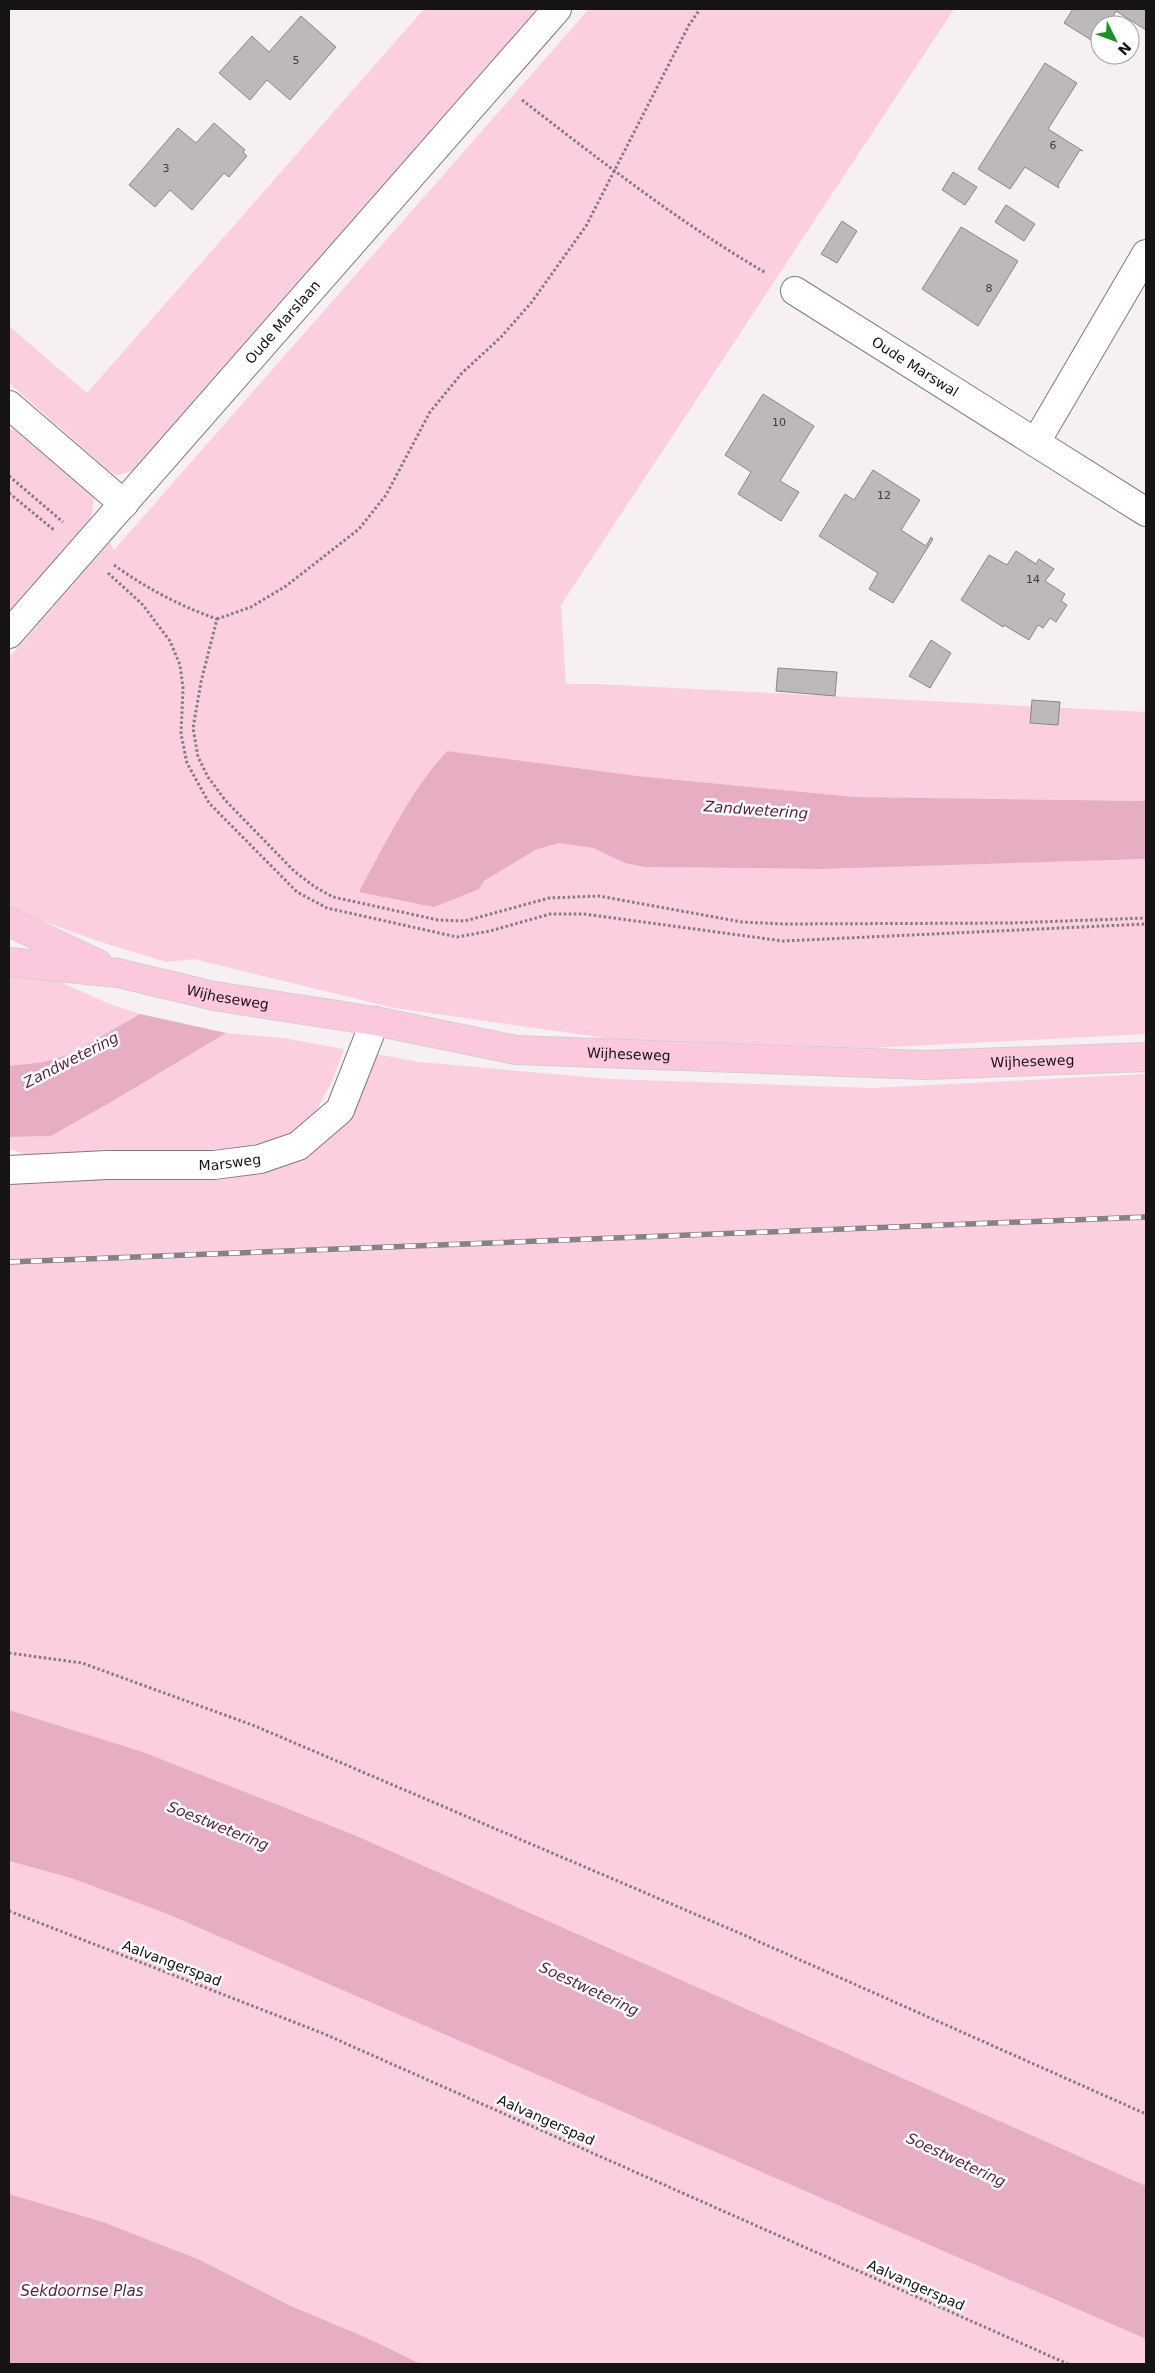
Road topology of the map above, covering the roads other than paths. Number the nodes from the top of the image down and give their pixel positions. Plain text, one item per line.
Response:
1 (557, 9) edge
2 (1146, 254) edge
3 (796, 290) road end
4 (9, 405) edge
5 (1036, 442) junction
6 (124, 504) junction
7 (1146, 512) edge
8 (9, 634) edge
9 (9, 922) edge
10 (9, 962) edge
11 (118, 973) junction
12 (375, 1021) junction
13 (1146, 1057) edge
14 (9, 1170) edge

1 - 6 street, Oude Marslaan
2 - 5 street
3 - 5 street, Oude Marswal
4 - 6 street
5 - 7 street, Oude Marswal
6 - 8 street, Oude Marslaan
9 - 11 main road, Wijheseweg
10 - 11 main road, Wijheseweg
11 - 12 main road, Wijheseweg
12 - 13 main road, Wijheseweg
12 - 14 street, Marsweg

